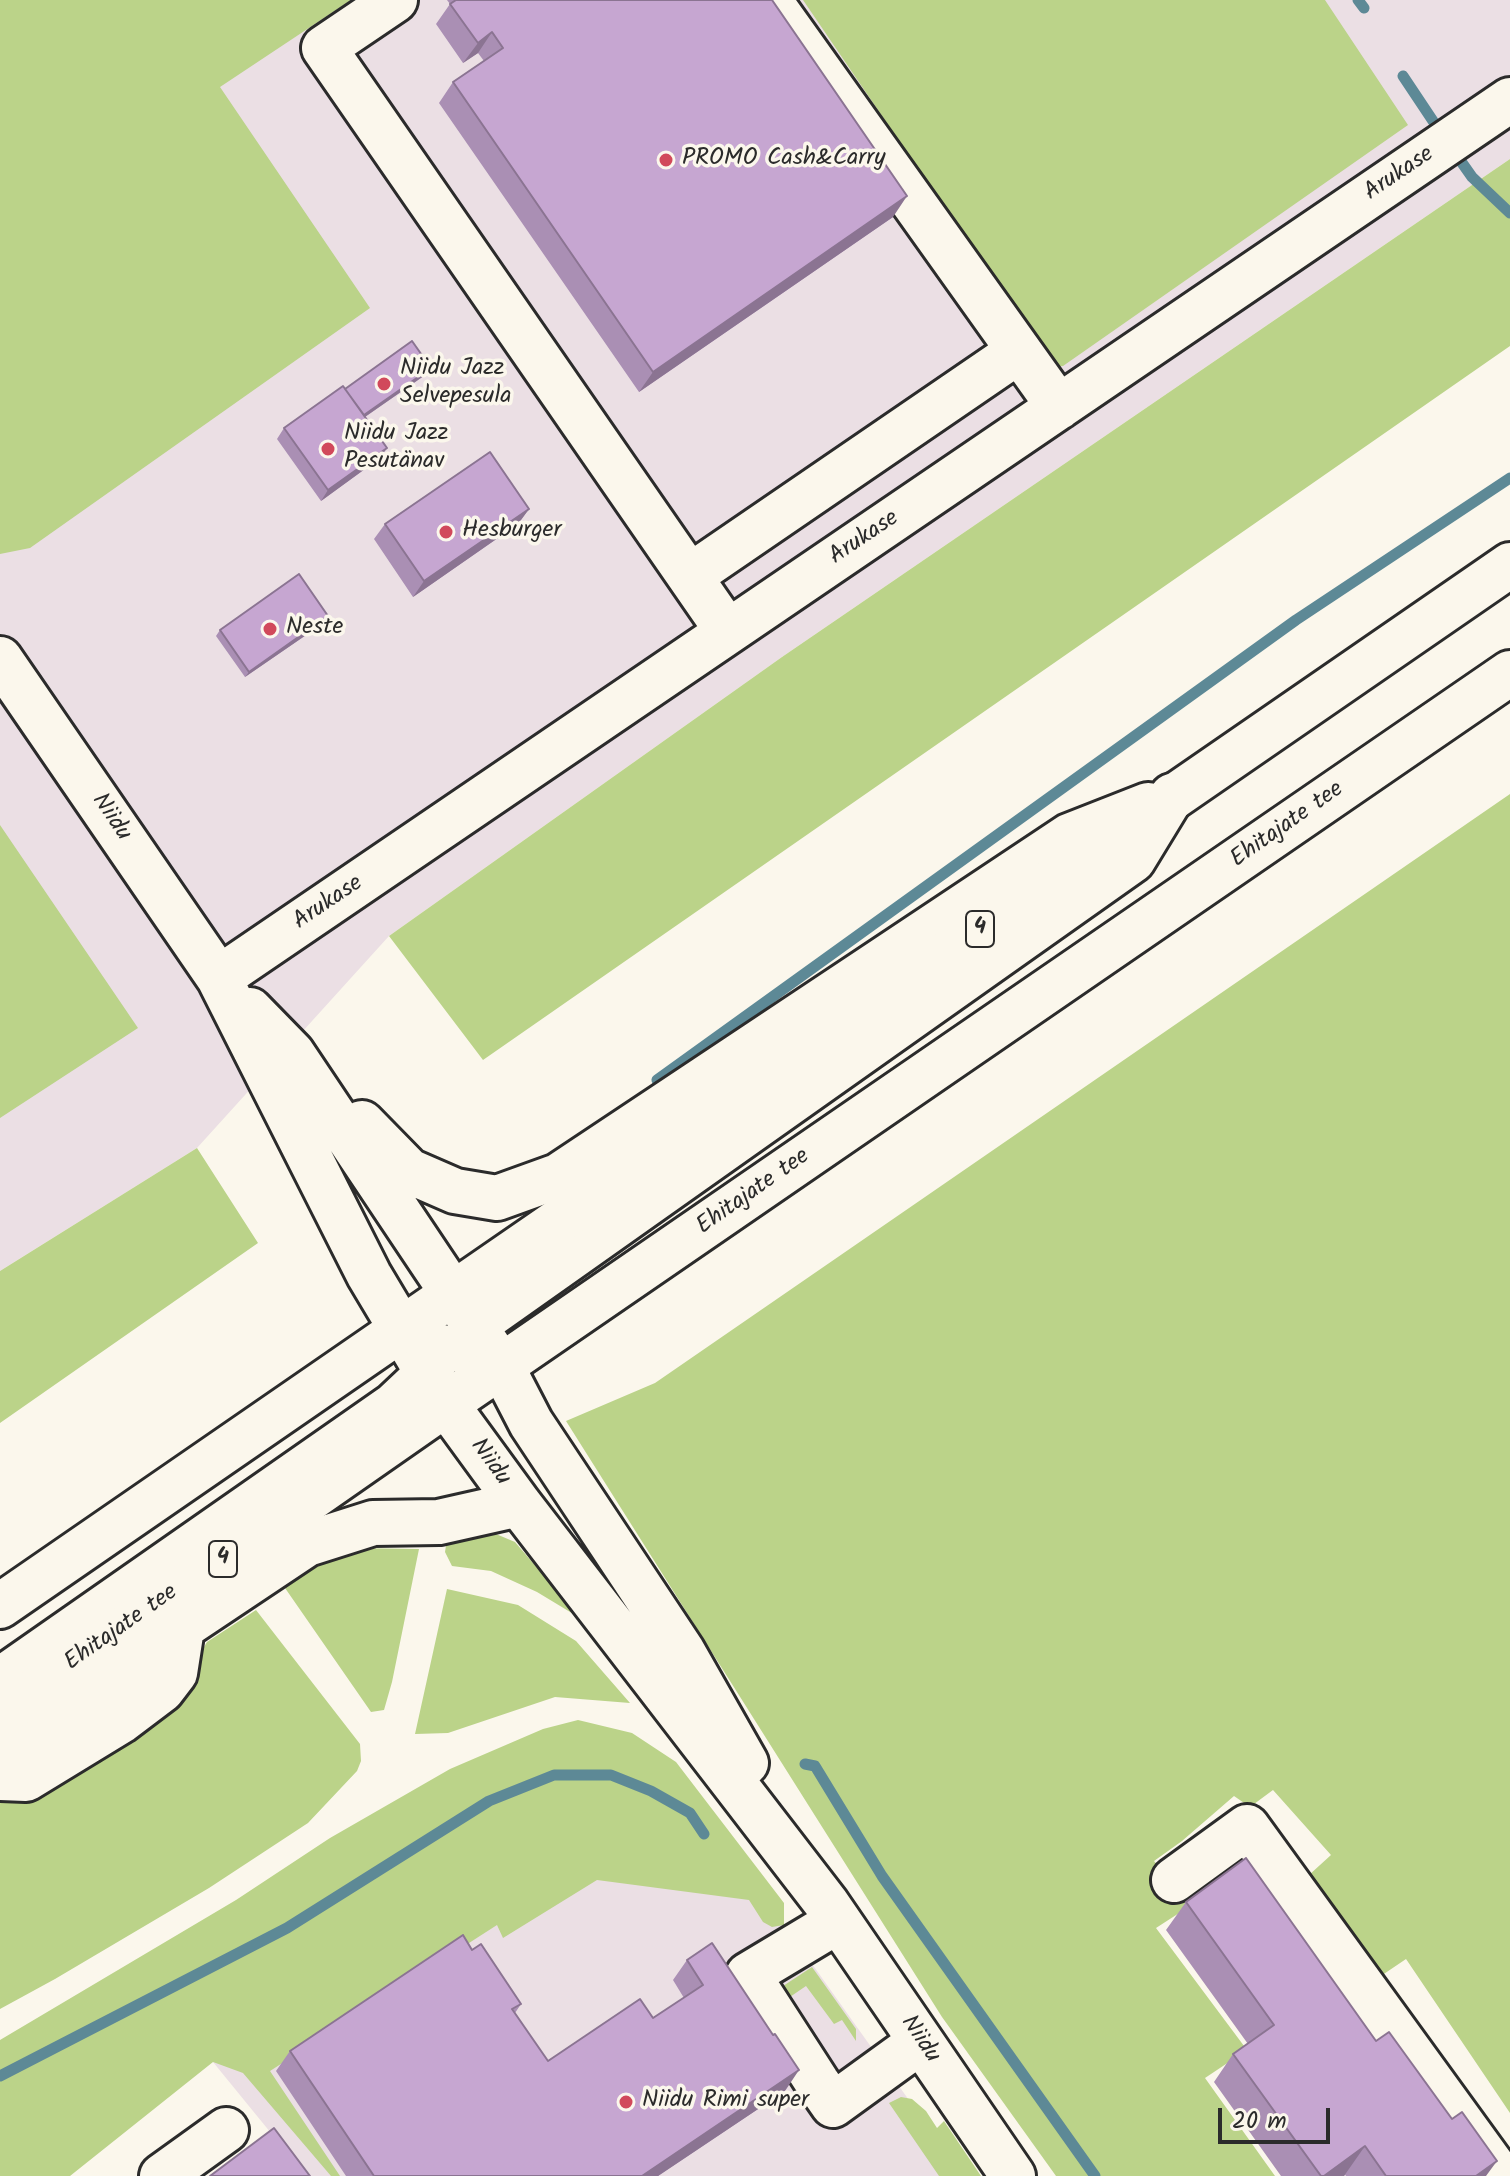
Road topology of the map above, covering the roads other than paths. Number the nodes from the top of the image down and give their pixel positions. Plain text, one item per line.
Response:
1 (395, 0) edge
2 (769, 0) edge
3 (1510, 100) edge
4 (1019, 351) junction
5 (1059, 407) junction
6 (1510, 565) edge
7 (690, 576) junction
8 (728, 632) junction
9 (3, 669) edge
10 (1510, 673) edge
11 (1172, 796) junction
12 (219, 978) junction
13 (292, 1053) junction
14 (463, 1311) junction
15 (402, 1329) junction
16 (502, 1367) junction
17 (438, 1389) junction
18 (519, 1504) junction
19 (93, 1541) junction
20 (0, 1579) edge
21 (0, 1606) edge
22 (182, 1628) junction
23 (0, 1680) edge
24 (0, 1715) edge
25 (0, 1749) edge
26 (0, 1778) edge
27 (1174, 1880) dead end
28 (832, 1912) junction
29 (920, 2042) junction
30 (226, 2130) dead end
31 (162, 2176) edge
32 (1013, 2176) edge
33 (1500, 2176) edge

1 - 7 main road
2 - 4 main road
3 - 5 main road, Arukase
4 - 5 main road
4 - 7 main road
5 - 8 main road, Arukase
6 - 11 main road, 4
7 - 8 main road
8 - 12 main road, Arukase
9 - 12 main road, Niidu
10 - 16 main road, Ehitajate tee / 4
11 - 13 main road
11 - 14 main road, 4
12 - 13 main road, Niidu
12 - 15 main road, Niidu
13 - 14 main road, Niidu
14 - 15 main road, 4
14 - 16 main road, Niidu
14 - 17 main road
15 - 17 main road, Niidu
15 - 19 main road, 4
16 - 17 main road, Ehitajate tee / 4
16 - 28 main road, Niidu
17 - 18 main road, Niidu
17 - 23 main road
17 - 24 main road, Ehitajate tee / 4
18 - 22 main road
18 - 28 main road, Niidu
19 - 20 main road
19 - 21 main road, 4
22 - 25 main road
22 - 26 main road
27 - 33 main road
28 - 29 main road, Niidu
28 - 29 main road
29 - 32 main road, Niidu
30 - 31 main road

